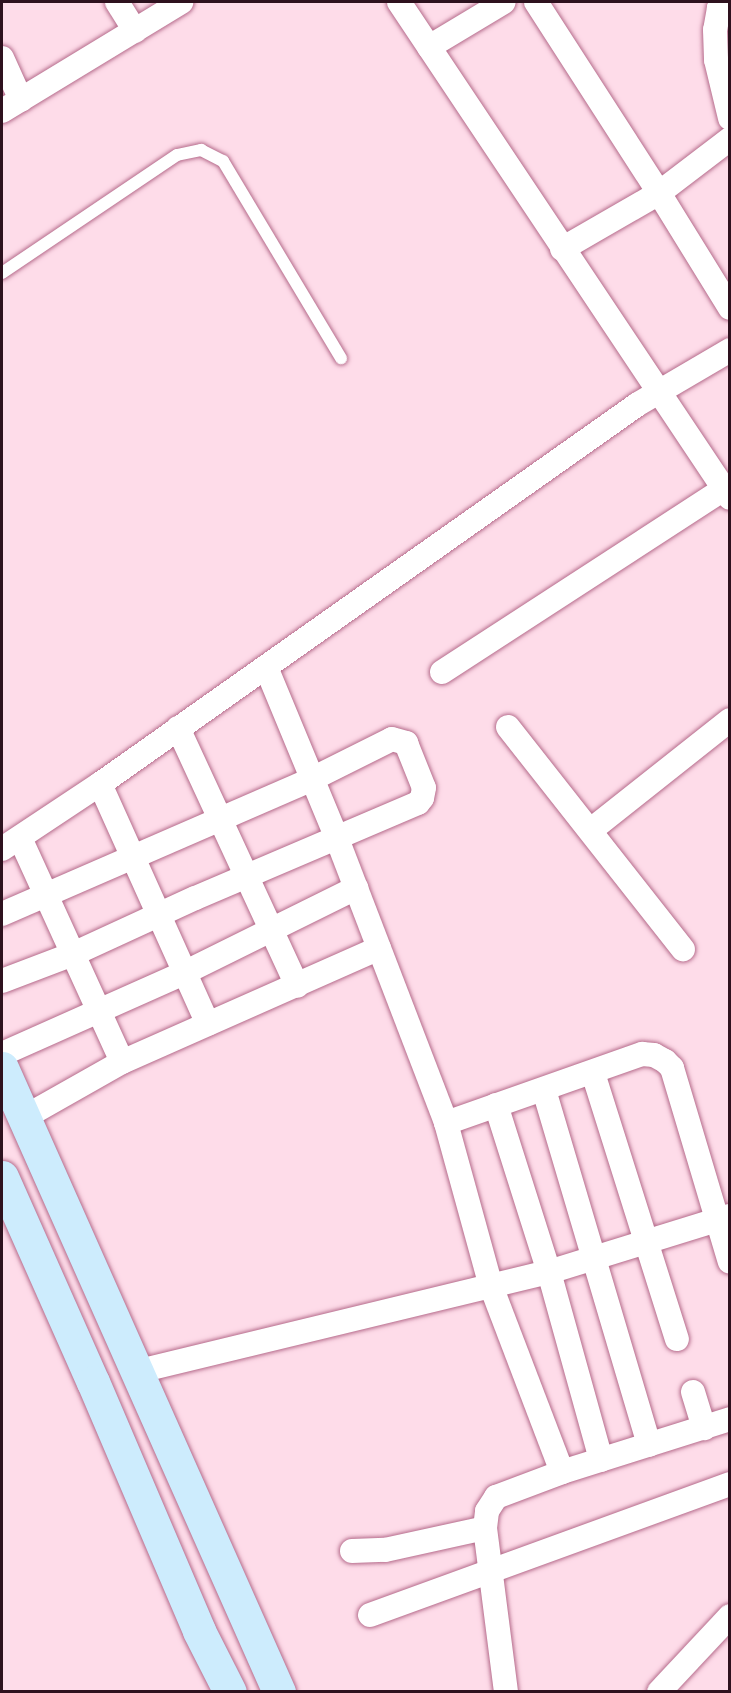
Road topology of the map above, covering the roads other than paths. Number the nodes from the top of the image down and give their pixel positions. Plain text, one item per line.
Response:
1 (117, 2) edge
2 (181, 2) edge
3 (399, 2) edge
4 (504, 2) edge
5 (536, 2) edge
6 (716, 4) edge
7 (135, 31) junction
8 (429, 47) junction
9 (2, 58) edge
10 (11, 105) edge
11 (729, 118) edge
12 (729, 139) edge
13 (659, 193) junction
14 (562, 249) junction
15 (2, 273) edge
16 (729, 308) edge
17 (729, 350) edge
18 (341, 358) dead end
19 (657, 392) junction
20 (727, 494) edge
21 (266, 667) junction
22 (442, 672) dead end
23 (729, 720) edge
24 (508, 727) dead end
25 (178, 728) junction
26 (312, 779) junction
27 (99, 784) junction
28 (222, 819) junction
29 (591, 830) junction
30 (336, 836) junction
31 (11, 844) edge
32 (134, 857) junction
33 (245, 876) junction
34 (356, 888) junction
35 (45, 896) junction
36 (2, 914) edge
37 (159, 915) junction
38 (271, 930) junction
39 (379, 948) junction
40 (683, 949) dead end
41 (73, 954) junction
42 (186, 972) junction
43 (2, 981) edge
44 (297, 986) junction
45 (99, 1012) junction
46 (208, 1024) junction
47 (2, 1054) edge
48 (122, 1062) junction
49 (2, 1068) edge
50 (592, 1073) junction
51 (544, 1090) junction
52 (496, 1105) junction
53 (23, 1118) junction
54 (446, 1122) junction
55 (2, 1177) edge
56 (724, 1218) edge
57 (647, 1242) junction
58 (595, 1257) junction
59 (729, 1262) edge
60 (549, 1272) junction
61 (491, 1286) junction
62 (677, 1339) dead end
63 (135, 1372) junction
64 (693, 1392) dead end
65 (729, 1419) edge
66 (704, 1428) junction
67 (649, 1445) junction
68 (601, 1460) junction
69 (562, 1472) junction
70 (729, 1484) edge
71 (485, 1528) junction
72 (352, 1551) dead end
73 (492, 1573) junction
74 (370, 1615) dead end
75 (729, 1616) edge
76 (230, 1692) edge
77 (279, 1692) edge
78 (506, 1692) edge
79 (659, 1692) edge

1 - 7 street
2 - 7 street
3 - 8 street
4 - 8 street
5 - 13 street
6 - 11 street
7 - 10 street
8 - 14 street
9 - 10 street
12 - 13 street
13 - 14 street
13 - 16 street
14 - 19 street
15 - 18 lane
17 - 19 street
19 - 20 street
19 - 21 street
20 - 22 street
21 - 25 street
21 - 26 street
23 - 29 street
24 - 29 street
25 - 27 street
25 - 28 street
26 - 28 street
26 - 30 street
26 - 30 street
27 - 31 street
27 - 32 street
28 - 32 street
28 - 33 street
29 - 40 street
30 - 33 street
30 - 34 street
31 - 35 street
32 - 35 street
32 - 37 street
33 - 37 street
33 - 38 street
34 - 38 street
34 - 39 street
35 - 36 street
35 - 41 street
37 - 41 street
37 - 42 street
38 - 42 street
38 - 44 street
39 - 44 street
39 - 54 street
41 - 43 street
41 - 45 street
42 - 45 street
42 - 46 street
44 - 46 street
45 - 47 street
45 - 48 street
46 - 48 street
48 - 53 street
49 - 53 main road
50 - 51 street
50 - 56 street
50 - 57 street
51 - 52 street
51 - 58 street
52 - 54 street
52 - 60 street
53 - 63 main road
54 - 61 street
55 - 76 main road
56 - 57 street
56 - 59 street
57 - 58 street
57 - 62 street
58 - 60 street
58 - 67 street
60 - 61 street
60 - 68 street
61 - 63 street
61 - 69 street
63 - 77 main road
64 - 66 street
65 - 66 street
66 - 67 street
67 - 68 street
68 - 69 street
69 - 71 street
70 - 73 street
71 - 72 street
71 - 73 street
73 - 74 street
73 - 78 street
75 - 79 street

